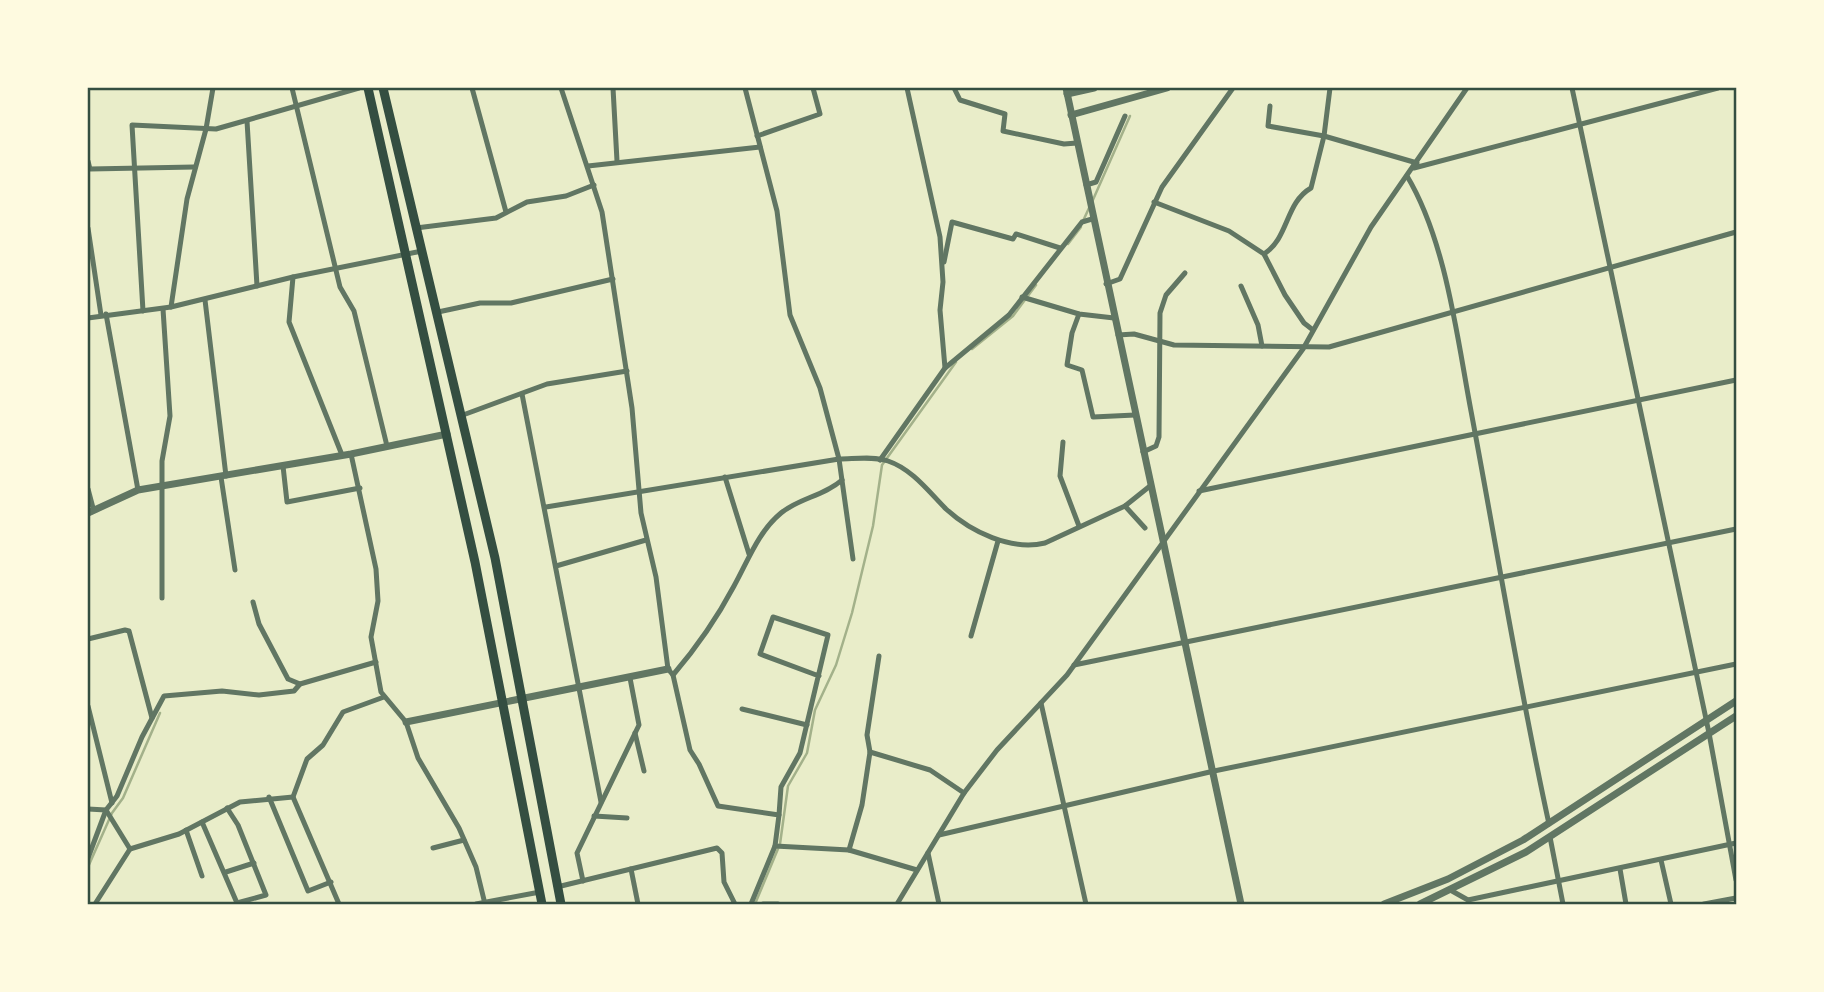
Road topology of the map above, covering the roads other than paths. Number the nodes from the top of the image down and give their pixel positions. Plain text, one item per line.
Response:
1 (213, 88) edge
2 (292, 88) edge
3 (359, 88) edge
4 (368, 88) edge
5 (383, 88) edge
6 (472, 88) edge
7 (561, 88) edge
8 (613, 88) edge
9 (745, 88) edge
10 (813, 88) edge
11 (907, 88) edge
12 (1094, 88) edge
13 (1167, 88) edge
14 (1233, 88) edge
15 (1330, 88) edge
16 (1466, 88) edge
17 (1572, 88) edge
18 (1718, 88) edge
19 (955, 90) dead end
20 (1066, 91) edge
21 (297, 105) junction
22 (1270, 106) dead end
23 (1071, 115) junction
24 (1125, 116) dead end
25 (247, 121) junction
26 (1580, 125) junction
27 (206, 129) junction
28 (757, 136) junction
29 (1324, 136) junction
30 (1077, 142) junction
31 (760, 147) junction
32 (88, 160) edge
33 (617, 161) junction
34 (1415, 165) junction
35 (134, 166) junction
36 (588, 166) junction
37 (194, 167) junction
38 (1408, 176) junction
39 (1086, 185) junction
40 (594, 186) junction
41 (1154, 202) junction
42 (506, 212) junction
43 (1093, 219) junction
44 (88, 228) edge
45 (416, 228) junction
46 (1737, 232) edge
47 (1060, 248) junction
48 (422, 251) junction
49 (408, 254) junction
50 (1264, 254) junction
51 (335, 267) junction
52 (1610, 267) junction
53 (942, 272) junction
54 (1185, 273) dead end
55 (293, 277) junction
56 (613, 279) junction
57 (1106, 284) junction
58 (257, 286) junction
59 (1241, 286) dead end
60 (1022, 297) junction
61 (205, 300) junction
62 (171, 307) junction
63 (163, 309) junction
64 (143, 311) junction
65 (438, 312) junction
66 (1452, 312) junction
67 (1079, 314) junction
68 (103, 315) junction
69 (88, 318) edge
70 (1114, 318) junction
71 (1312, 330) junction
72 (1118, 335) junction
73 (1160, 341) junction
74 (1262, 346) junction
75 (1303, 349) junction
76 (945, 368) junction
77 (627, 371) junction
78 (1737, 380) edge
79 (522, 394) junction
80 (1638, 400) junction
81 (463, 415) junction
82 (1135, 415) junction
83 (1475, 433) junction
84 (447, 434) junction
85 (1063, 442) dead end
86 (387, 446) junction
87 (1143, 452) junction
88 (351, 454) junction
89 (342, 455) junction
90 (839, 459) junction
91 (880, 460) junction
92 (283, 466) junction
93 (224, 476) junction
94 (725, 477) junction
95 (842, 480) junction
96 (1150, 486) junction
97 (163, 487) junction
98 (360, 488) junction
99 (88, 489) edge
100 (138, 490) junction
101 (640, 490) junction
102 (1199, 491) junction
103 (1125, 506) junction
104 (546, 507) junction
105 (90, 510) edge
106 (1079, 526) junction
107 (1145, 528) dead end
108 (1737, 529) edge
109 (646, 540) junction
110 (998, 541) junction
111 (1163, 542) junction
112 (1668, 543) junction
113 (748, 554) junction
114 (853, 559) dead end
115 (556, 566) junction
116 (235, 570) dead end
117 (1501, 580) junction
118 (162, 598) dead end
119 (253, 602) dead end
120 (971, 636) dead end
121 (88, 639) edge
122 (1186, 643) junction
123 (879, 656) dead end
124 (376, 662) junction
125 (1737, 664) edge
126 (1074, 666) junction
127 (671, 672) junction
128 (1696, 672) junction
129 (819, 676) junction
130 (630, 678) junction
131 (300, 684) junction
132 (580, 688) junction
133 (384, 697) junction
134 (523, 699) junction
135 (1737, 701) edge
136 (503, 702) junction
137 (1041, 704) junction
138 (88, 706) edge
139 (1523, 708) junction
140 (742, 709) dead end
141 (1737, 716) edge
142 (152, 718) junction
143 (1706, 719) junction
144 (406, 722) junction
145 (807, 725) junction
146 (635, 733) junction
147 (1709, 733) junction
148 (870, 752) junction
149 (644, 771) dead end
150 (1214, 771) junction
151 (964, 793) junction
152 (269, 797) junction
153 (293, 797) junction
154 (601, 802) junction
155 (112, 803) junction
156 (1065, 806) junction
157 (227, 808) junction
158 (88, 809) edge
159 (106, 810) junction
160 (779, 814) junction
161 (594, 816) junction
162 (627, 818) dead end
163 (202, 822) junction
164 (1549, 824) junction
165 (186, 830) junction
166 (939, 835) junction
167 (1550, 837) junction
168 (464, 840) junction
169 (1737, 843) edge
170 (1729, 845) junction
171 (776, 846) junction
172 (433, 848) dead end
173 (130, 849) junction
174 (849, 850) junction
175 (928, 852) junction
176 (88, 858) edge
177 (1661, 860) junction
178 (254, 863) junction
179 (631, 869) junction
180 (1620, 869) junction
181 (917, 870) junction
182 (226, 872) junction
183 (202, 876) dead end
184 (1737, 880) edge
185 (583, 881) junction
186 (1558, 881) junction
187 (331, 882) junction
188 (557, 887) junction
189 (1452, 891) junction
190 (540, 892) junction
191 (1737, 898) edge
192 (485, 904) edge
193 (95, 905) edge
194 (339, 905) edge
195 (476, 905) edge
196 (542, 905) edge
197 (561, 905) edge
198 (638, 905) edge
199 (736, 905) edge
200 (751, 905) edge
201 (764, 905) edge
202 (779, 905) edge
203 (897, 905) edge
204 (939, 905) edge
205 (1086, 905) edge
206 (1241, 905) edge
207 (1384, 905) edge
208 (1420, 905) edge
209 (1563, 905) edge
210 (1626, 905) edge
211 (1671, 905) edge
212 (1704, 905) edge

1 - 27 street
2 - 21 street
3 - 21 street
4 - 49 highway
5 - 45 highway
6 - 42 street
7 - 36 street
8 - 33 street
9 - 28 street
10 - 28 street
11 - 53 street
12 - 20 street
13 - 23 street
14 - 41 street
15 - 29 street
16 - 34 street
17 - 26 street
18 - 26 street
19 - 30 street
20 - 23 street
21 - 25 street
21 - 51 street
22 - 29 street
23 - 30 street
24 - 39 street
25 - 27 street
25 - 58 street
26 - 34 street
26 - 52 street
27 - 35 street
27 - 37 street
28 - 31 street
29 - 34 street
29 - 50 street
30 - 39 street
31 - 33 street
31 - 90 street
32 - 35 street
33 - 36 street
34 - 38 street
35 - 37 street
35 - 64 street
36 - 40 street
37 - 62 street
38 - 66 street
38 - 71 street
39 - 43 street
40 - 42 street
40 - 56 street
41 - 50 street
41 - 57 street
42 - 45 street
43 - 47 street
43 - 57 street
44 - 68 street
45 - 48 highway
46 - 52 street
47 - 53 street
47 - 60 street
48 - 49 street
48 - 65 highway
49 - 51 street
49 - 84 highway
50 - 71 street
51 - 55 street
51 - 86 street
52 - 66 street
52 - 80 street
53 - 76 street
54 - 73 street
55 - 58 street
55 - 89 street
56 - 65 street
56 - 77 street
57 - 70 street
58 - 61 street
59 - 74 street
60 - 67 street
60 - 76 street
61 - 62 street
61 - 93 street
62 - 63 street
63 - 64 street
63 - 97 street
64 - 68 street
65 - 81 highway
66 - 75 street
66 - 83 street
67 - 70 street
67 - 82 street
68 - 69 street
68 - 100 street
70 - 72 street
71 - 75 street
72 - 73 street
72 - 82 street
73 - 74 street
73 - 87 street
74 - 75 street
75 - 102 street
76 - 91 street
77 - 79 street
77 - 101 street
78 - 80 street
79 - 81 street
79 - 104 street
80 - 83 street
80 - 112 street
81 - 134 highway
82 - 87 street
83 - 102 street
83 - 117 street
84 - 86 street
84 - 136 highway
85 - 106 street
86 - 88 street
87 - 96 street
88 - 89 street
88 - 98 street
89 - 92 street
90 - 91 street
90 - 94 street
90 - 95 street
91 - 110 street
92 - 93 street
92 - 98 street
93 - 97 street
93 - 116 street
94 - 101 street
94 - 113 street
95 - 113 street
95 - 114 street
96 - 103 street
96 - 111 street
97 - 100 street
97 - 118 street
98 - 124 street
99 - 105 street
100 - 105 street
101 - 104 street
101 - 109 street
102 - 111 street
103 - 106 street
103 - 107 street
104 - 115 street
106 - 110 street
108 - 112 street
109 - 115 street
109 - 127 street
110 - 120 street
111 - 122 street
111 - 126 street
112 - 117 street
112 - 128 street
113 - 127 street
115 - 132 street
117 - 122 street
117 - 139 street
119 - 131 street
121 - 142 street
122 - 126 street
122 - 150 street
123 - 148 street
124 - 131 street
124 - 133 street
125 - 128 street
126 - 137 street
127 - 130 street
127 - 160 street
128 - 139 street
128 - 143 street
129 - 129 street
129 - 145 street
130 - 132 street
130 - 146 street
131 - 142 street
132 - 134 street
132 - 154 street
133 - 144 street
133 - 153 street
134 - 136 street
134 - 188 highway
135 - 143 street
136 - 144 street
136 - 190 highway
137 - 151 street
137 - 156 street
138 - 155 street
139 - 150 street
139 - 164 street
140 - 145 street
141 - 147 street
142 - 155 street
143 - 147 street
143 - 164 street
144 - 168 street
145 - 160 street
146 - 149 street
146 - 154 street
147 - 167 street
147 - 170 street
148 - 151 street
148 - 174 street
150 - 156 street
150 - 206 street
151 - 166 street
152 - 153 street
152 - 157 street
152 - 187 street
153 - 187 street
154 - 161 street
155 - 159 street
156 - 166 street
156 - 205 street
157 - 163 street
157 - 178 street
158 - 159 street
159 - 173 street
159 - 176 street
160 - 171 street
161 - 162 street
161 - 185 street
163 - 165 street
163 - 182 street
164 - 207 street
165 - 173 street
165 - 183 street
166 - 175 street
167 - 186 street
167 - 189 street
168 - 172 street
168 - 192 street
169 - 170 street
170 - 177 street
170 - 184 street
171 - 174 street
171 - 200 street
173 - 193 street
174 - 181 street
175 - 181 street
175 - 204 street
177 - 180 street
177 - 211 street
178 - 182 street
178 - 182 street
179 - 185 street
179 - 198 street
179 - 199 street
180 - 186 street
180 - 210 street
181 - 203 street
185 - 188 street
186 - 189 street
186 - 209 street
187 - 194 street
188 - 197 highway
189 - 208 street
190 - 192 street
190 - 196 highway
191 - 212 street
192 - 195 street
201 - 202 street

